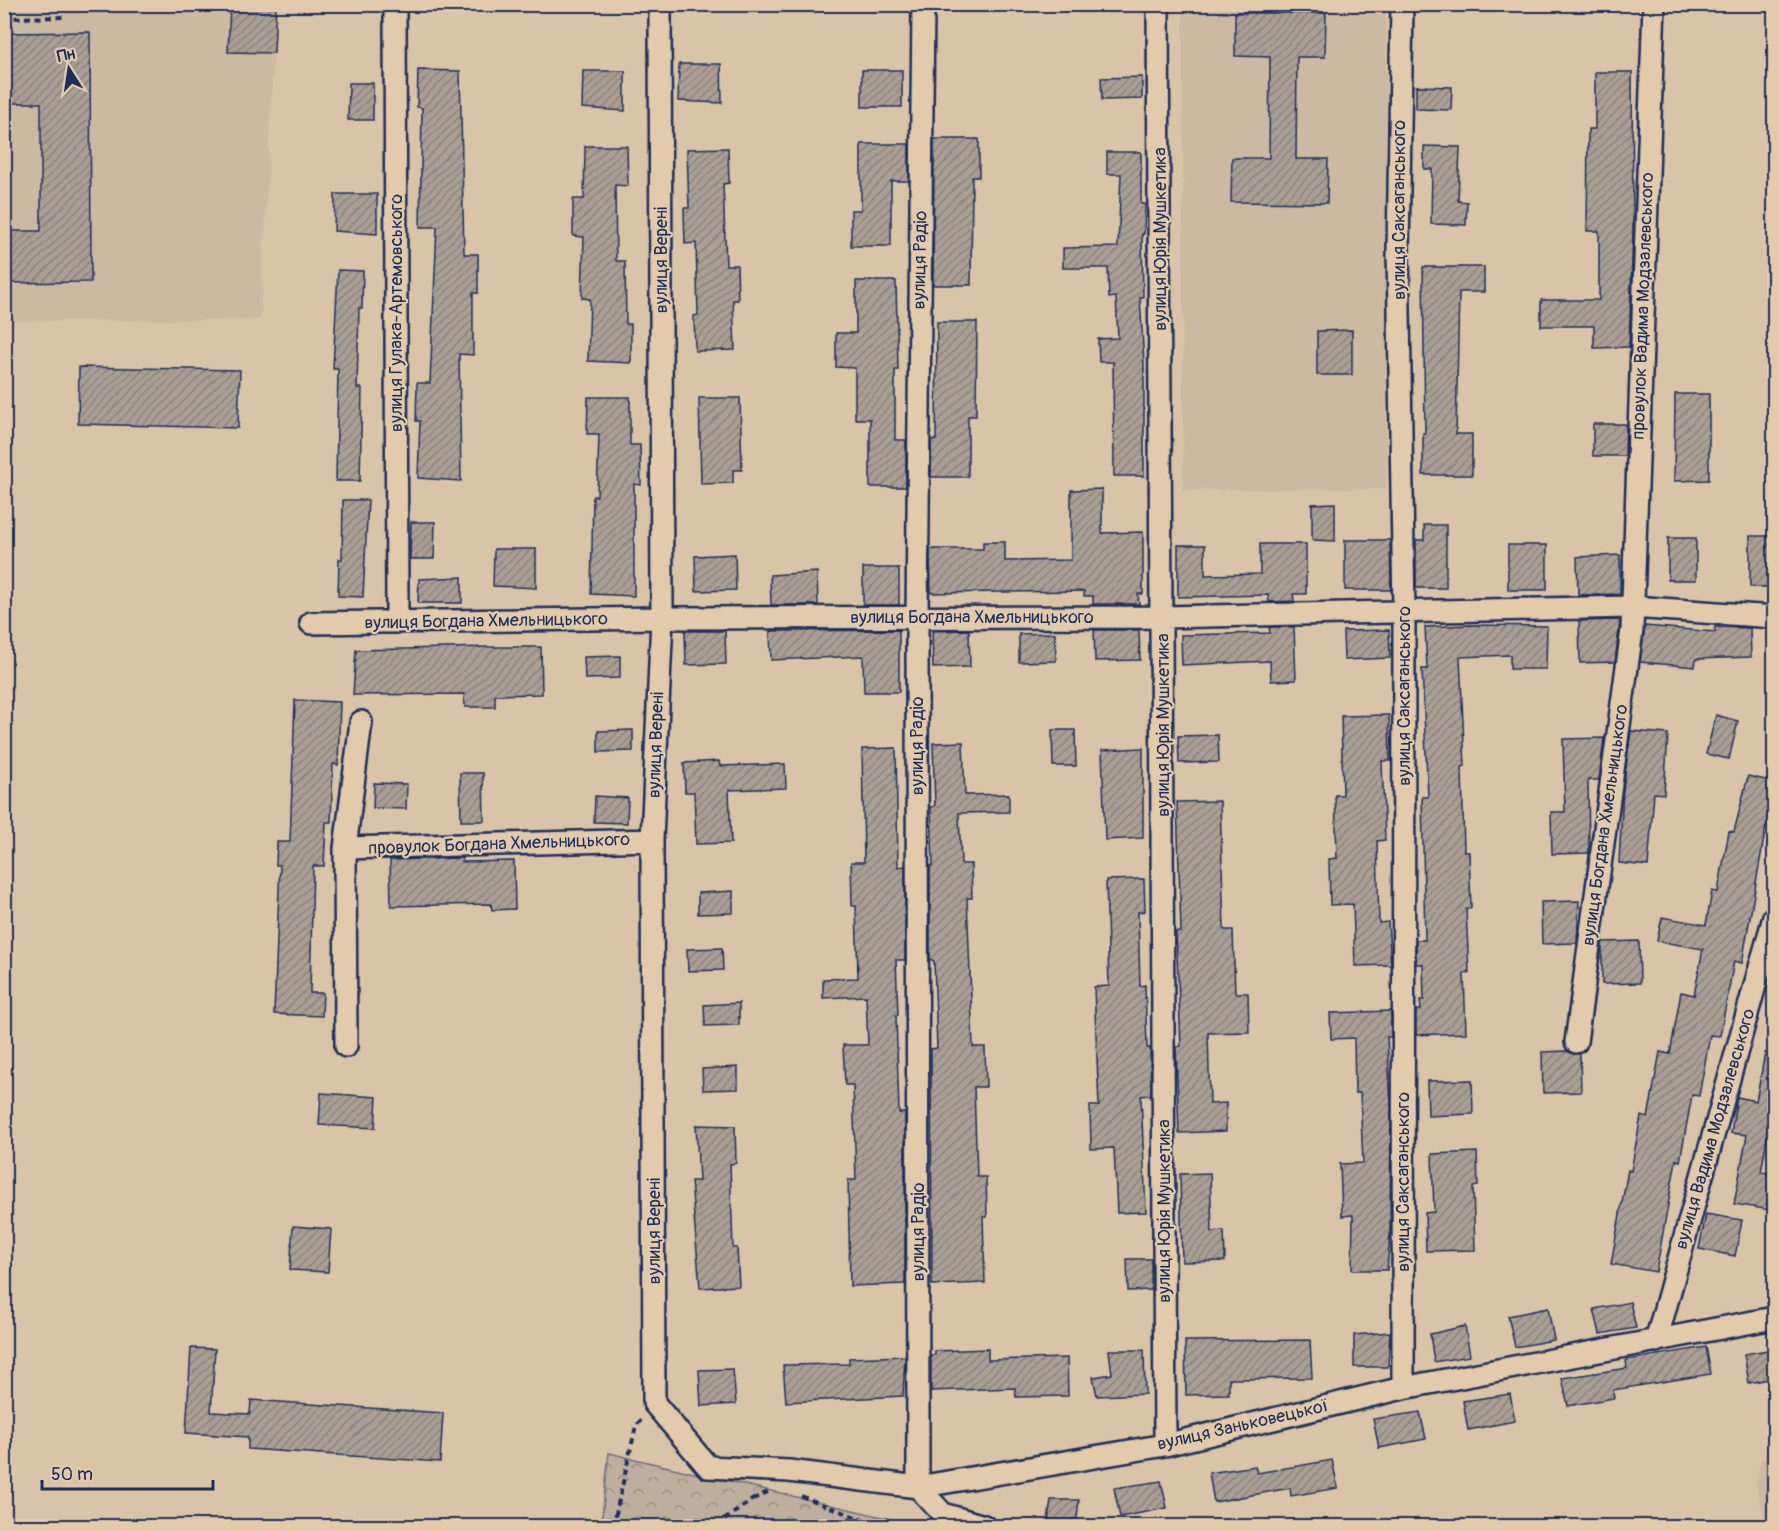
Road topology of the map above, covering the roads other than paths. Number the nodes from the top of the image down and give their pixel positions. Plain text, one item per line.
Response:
1 (395, 4) edge
2 (660, 4) edge
3 (923, 4) edge
4 (1158, 4) edge
5 (1402, 4) edge
6 (1654, 4) edge
7 (1632, 608) junction
8 (1404, 612) junction
9 (916, 617) junction
10 (1163, 617) junction
11 (1774, 617) edge
12 (662, 618) junction
13 (397, 622) junction
14 (311, 623) dead end
15 (361, 722) dead end
16 (652, 840) junction
17 (345, 848) junction
18 (1774, 917) edge
19 (1576, 1042) dead end
20 (346, 1046) dead end
21 (1774, 1318) edge
22 (1656, 1341) junction
23 (1403, 1388) junction
24 (1165, 1444) junction
25 (708, 1467) joint
26 (918, 1487) junction
27 (984, 1527) edge

1 - 13 street, вулиця Гулака-Артемовського
2 - 12 street, вулиця Верені
3 - 9 street, вулиця Радіо
4 - 10 street, вулиця Юрія Мушкетика
5 - 8 street, вулиця Саксаганського
6 - 7 street, провулок Вадима Модзалевського
7 - 8 street, вулиця Богдана Хмельницького
7 - 11 street, вулиця Богдана Хмельницького
7 - 19 street, вулиця Богдана Хмельницького
8 - 10 street, вулиця Богдана Хмельницького
8 - 23 street, вулиця Саксаганського
9 - 10 street, вулиця Богдана Хмельницького
9 - 12 street, вулиця Богдана Хмельницького
9 - 26 street, вулиця Радіо
10 - 24 street, вулиця Юрія Мушкетика
12 - 13 street, вулиця Богдана Хмельницького
12 - 16 street, вулиця Верені
13 - 14 street, вулиця Богдана Хмельницького
15 - 17 street, провулок Богдана Хмельницького
16 - 17 street, провулок Богдана Хмельницького
16 - 25 street, вулиця Верені
17 - 20 street, провулок Богдана Хмельницького
18 - 22 street, вулиця Вадима Модзалевського
21 - 22 street, вулиця Заньковецької
22 - 23 street, вулиця Заньковецької
23 - 24 street, вулиця Заньковецької
24 - 26 street, вулиця Заньковецької
25 - 26 street, вулиця Заньковецької
26 - 27 street

